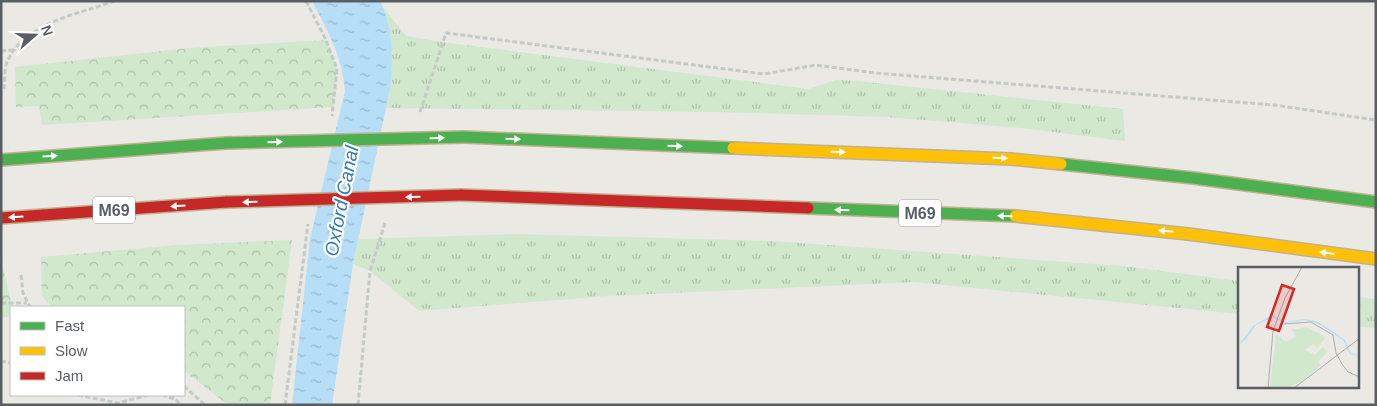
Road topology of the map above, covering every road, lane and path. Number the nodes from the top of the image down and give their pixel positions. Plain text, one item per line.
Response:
1 (115, 1) edge
2 (14, 50) junction
3 (1, 51) edge
4 (4, 89) dead end
5 (419, 115) dead end
6 (1376, 120) edge
7 (1, 160) edge
8 (1376, 202) edge
9 (387, 216) dead end
10 (1, 218) edge
11 (1376, 260) edge
12 (21, 274) dead end
13 (1, 303) edge
14 (28, 305) edge
15 (185, 387) edge
16 (83, 396) edge
17 (145, 396) edge
18 (165, 396) edge
19 (171, 396) edge
20 (177, 400) junction
21 (182, 405) edge
22 (205, 405) edge
23 (358, 405) edge

1 - 2 path
2 - 3 path
2 - 4 path
5 - 6 path
7 -> 8 highway, bridge
9 - 23 path
11 -> 10 highway, M69, bridge
12 - 14 path
13 - 14 path
15 - 22 path
16 - 17 path
18 - 20 path
19 - 20 path
20 - 21 path

